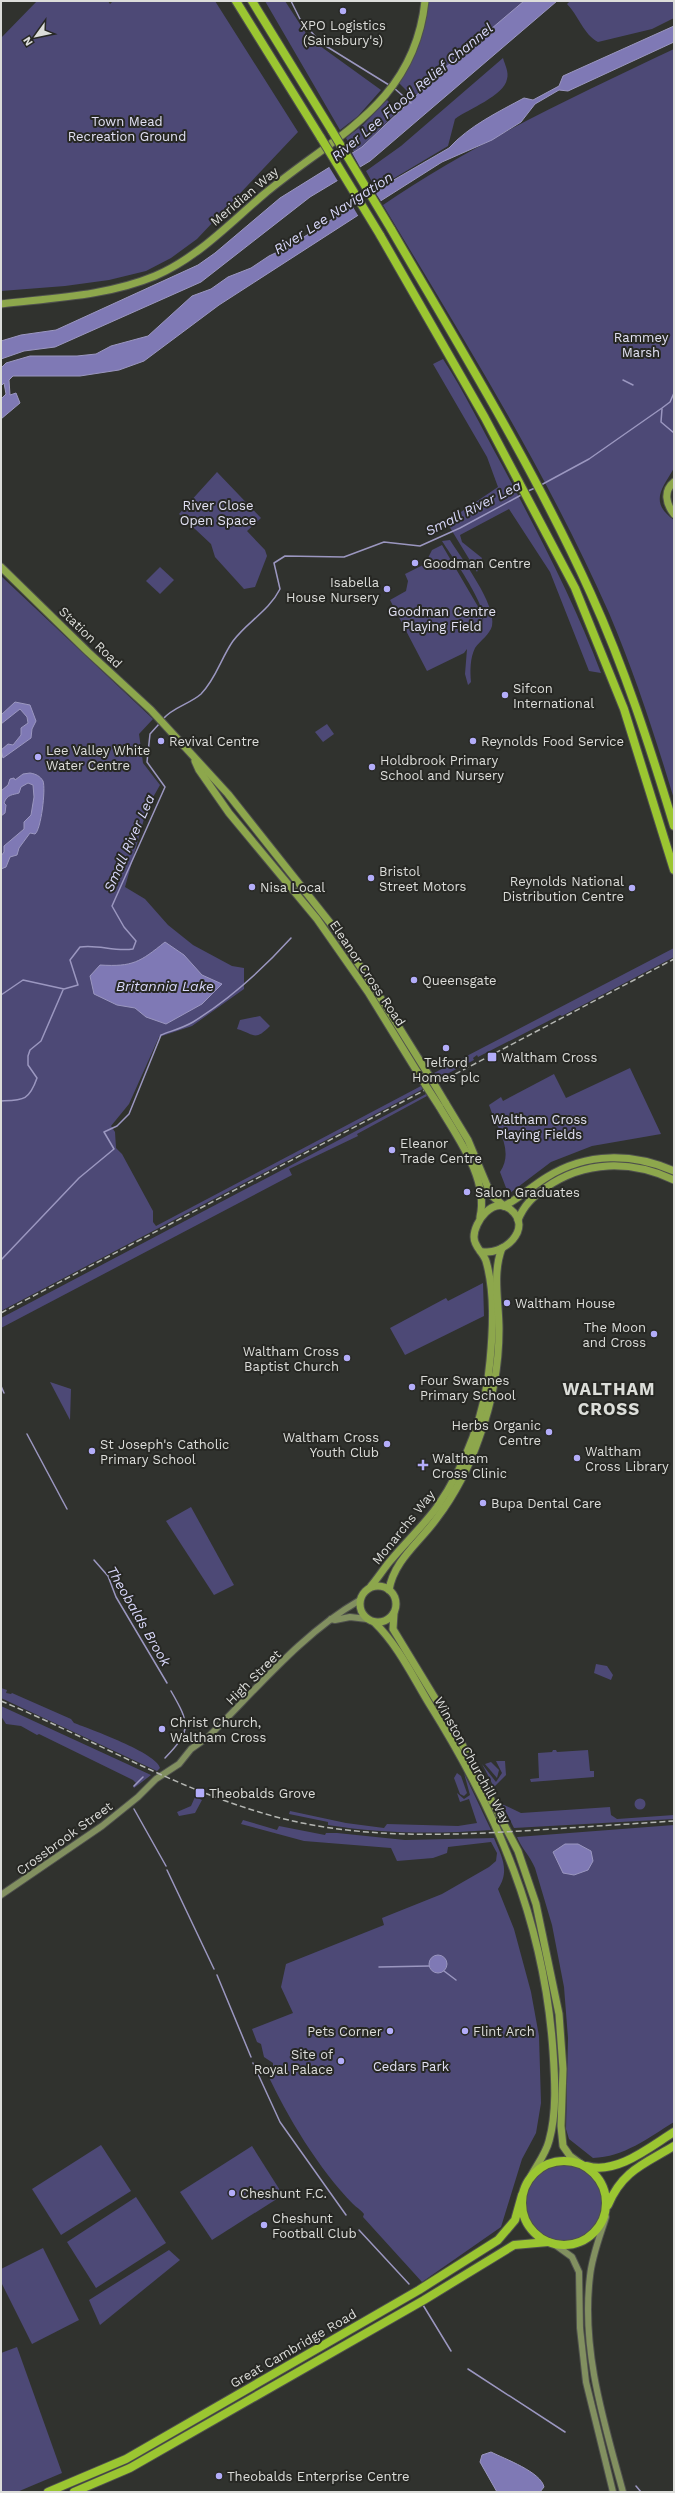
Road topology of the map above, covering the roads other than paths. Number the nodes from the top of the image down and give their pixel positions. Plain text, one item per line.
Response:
1 (236, 1) edge
2 (252, 1) edge
3 (425, 1) edge
4 (1, 304) edge
5 (674, 482) edge
6 (674, 514) edge
7 (1, 567) edge
8 (164, 724) joint
9 (674, 826) edge
10 (674, 870) edge
11 (442, 1104) junction
12 (674, 1171) edge
13 (674, 1180) edge
14 (504, 1206) junction
15 (480, 1219) junction
16 (518, 1220) junction
17 (502, 1248) junction
18 (480, 1250) junction
19 (371, 1586) junction
20 (389, 1590) junction
21 (360, 1600) junction
22 (394, 1613) junction
23 (331, 1619) junction
24 (371, 1621) junction
25 (138, 1797) joint
26 (1, 1895) edge
27 (674, 2132) edge
28 (674, 2146) edge
29 (583, 2165) junction
30 (531, 2176) junction
31 (522, 2194) junction
32 (608, 2205) junction
33 (606, 2217) junction
34 (551, 2243) junction
35 (48, 2492) edge
36 (74, 2492) edge
37 (613, 2492) edge
38 (623, 2492) edge

1 - 10 highway, bridge
2 - 9 highway, bridge
3 - 4 main road, Meridian Way
5 - 6 main road
7 - 8 main road, Station Road
8 - 11 main road, Eleanor Cross Road, bridge
11 - 14 main road, Eleanor Cross Road
11 - 15 main road, Eleanor Cross Road
12 - 14 main road
13 - 16 main road
14 - 15 main road
14 - 16 main road
15 - 18 main road
16 - 17 main road
17 - 18 main road
17 - 20 main road, Monarchs Way
18 - 19 main road, Monarchs Way
19 - 20 main road
19 - 21 main road
20 - 22 main road
21 - 23 main road, High Street
21 - 24 main road
22 - 24 main road
22 - 29 main road, Winston Churchill Way
23 - 24 main road
23 - 25 main road, High Street
24 - 30 main road, Winston Churchill Way
25 - 26 main road, Crossbrook Street
27 - 29 highway
28 - 32 highway
29 - 30 highway
29 - 32 highway
30 - 31 highway
31 - 34 highway
31 - 35 highway, Great Cambridge Road
32 - 33 highway
33 - 34 highway
33 - 38 main road
34 - 36 highway, Great Cambridge Road
34 - 37 main road

